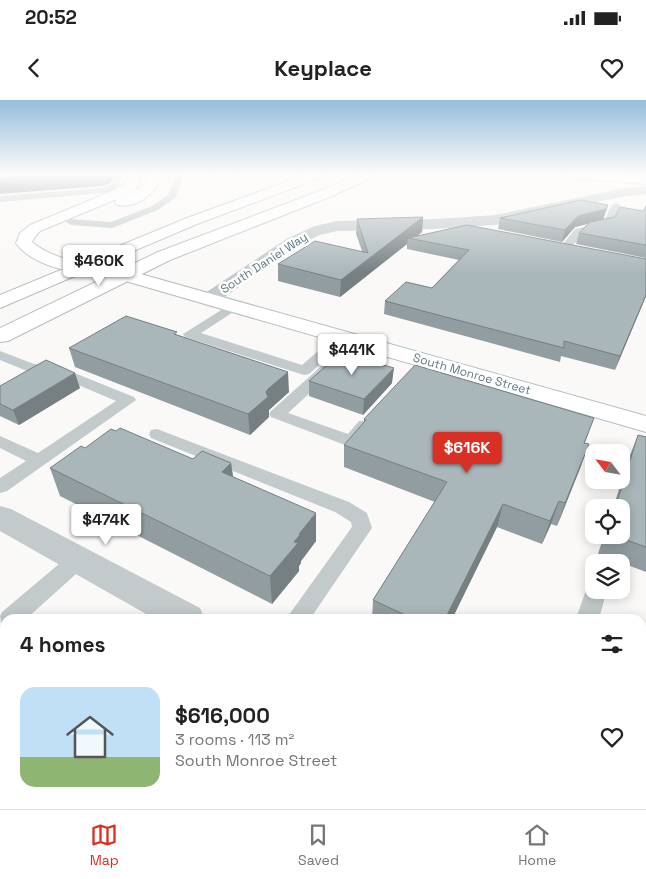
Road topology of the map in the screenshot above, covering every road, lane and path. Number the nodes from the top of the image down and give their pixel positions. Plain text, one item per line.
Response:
1 (84, 207) edge
2 (110, 207) edge
3 (156, 207) edge
4 (228, 207) edge
5 (291, 207) edge
6 (555, 207) edge
7 (619, 207) edge
8 (71, 222) junction
9 (435, 224) junction
10 (499, 236) edge
11 (50, 238) dead end
12 (545, 245) edge
13 (564, 249) junction
14 (582, 252) edge
15 (100, 258) junction
16 (78, 259) junction
17 (124, 275) junction
18 (209, 299) junction
19 (0, 302) edge
20 (234, 306) junction
21 (0, 336) edge
22 (350, 339) junction
23 (0, 355) edge
24 (28, 366) junction
25 (11, 375) dead end
26 (376, 413) edge
27 (646, 424) edge
28 (156, 434) dead end
29 (0, 442) edge
30 (39, 460) junction
31 (0, 486) edge
32 (0, 517) edge
33 (79, 559) junction
34 (593, 599) edge
35 (16, 614) edge
36 (178, 614) edge
37 (301, 614) edge
38 (589, 614) edge

1 - 16 main road, South Monroe Street
2 - 8 main road
3 - 8 lane
4 - 15 main road
5 - 17 main road
6 - 9 street, South Daniel Way
7 - 13 lane
8 - 11 main road
9 - 10 street
9 - 18 street, South Daniel Way
12 - 13 street
13 - 14 street
15 - 16 main road
15 - 17 main road, South Monroe Street
16 - 17 main road, South Monroe Street
16 - 19 main road
17 - 18 main road, South Monroe Street
17 - 21 main road
18 - 20 main road, South Monroe Street
20 - 22 main road, South Monroe Street
20 - 22 lane
22 - 26 lane
22 - 27 main road, South Monroe Street
23 - 24 lane
24 - 25 lane
24 - 30 lane
28 - 37 lane
29 - 30 lane
30 - 31 lane
32 - 33 street
33 - 35 lane
33 - 36 street
34 - 38 lane

